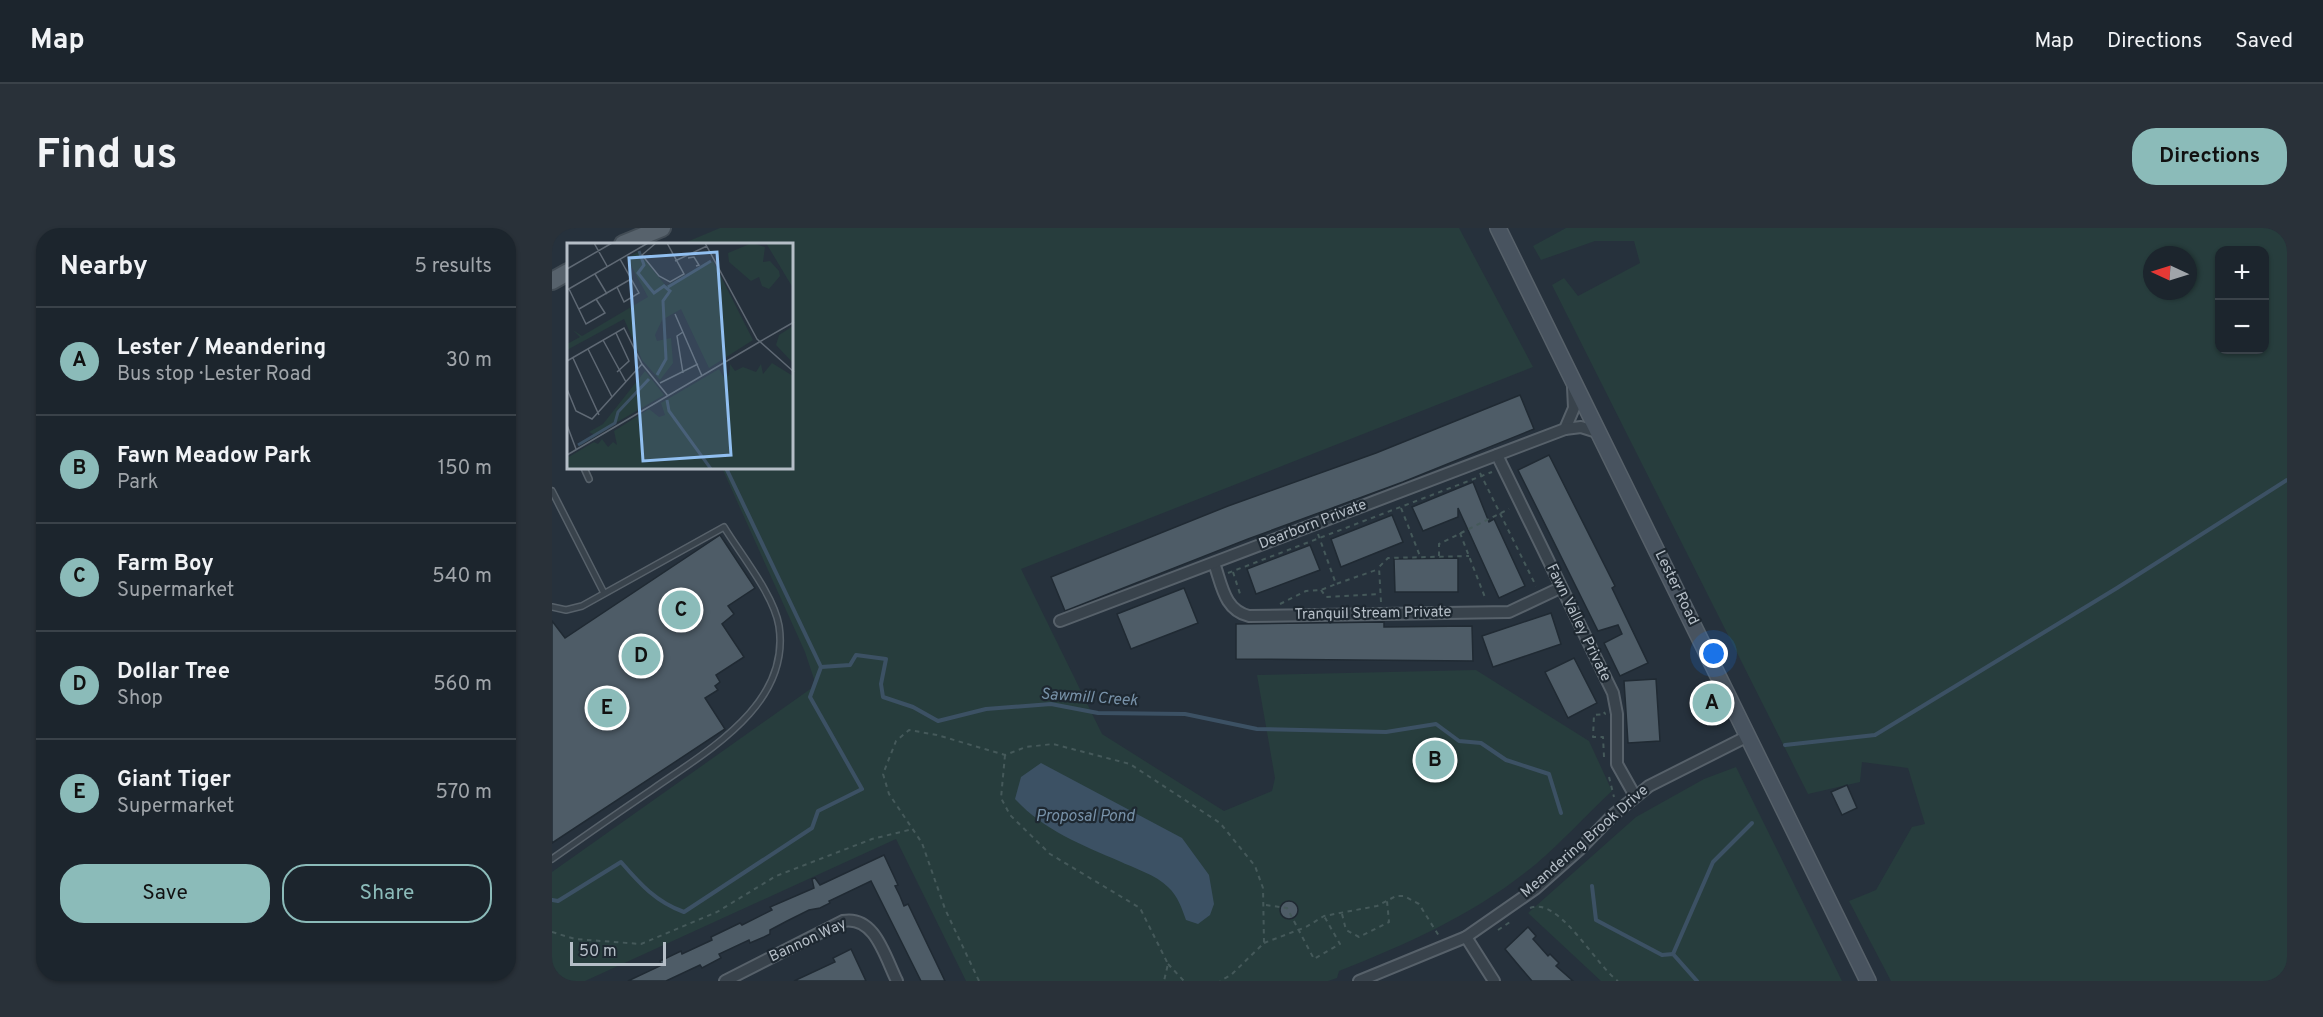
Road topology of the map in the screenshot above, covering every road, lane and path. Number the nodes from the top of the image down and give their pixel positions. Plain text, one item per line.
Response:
1 (662, 228) edge
2 (1498, 228) edge
3 (625, 243) edge
4 (567, 272) edge
5 (552, 280) edge
6 (1572, 375) junction
7 (1565, 429) junction
8 (1600, 433) junction
9 (1497, 455) junction
10 (1476, 463) junction
11 (1503, 468) junction
12 (585, 470) edge
13 (1482, 476) junction
14 (589, 479) dead end
15 (552, 491) edge
16 (1396, 493) junction
17 (1520, 504) junction
18 (1401, 507) junction
19 (1501, 513) junction
20 (1314, 525) junction
21 (1460, 533) junction
22 (1320, 540) junction
23 (1420, 555) junction
24 (1439, 556) junction
25 (1469, 556) junction
26 (1214, 562) junction
27 (1379, 569) junction
28 (1233, 572) junction
29 (1219, 576) junction
30 (1336, 584) junction
31 (1560, 588) junction
32 (1321, 590) junction
33 (604, 593) junction
34 (1380, 594) junction
35 (1544, 596) junction
36 (1242, 599) dead end
37 (1276, 606) dead end
38 (552, 607) edge
39 (1491, 612) junction
40 (1381, 614) junction
41 (1060, 621) dead end
42 (1604, 704) dead end
43 (1748, 736) junction
44 (1005, 756) junction
45 (1604, 764) dead end
46 (1607, 772) dead end
47 (1635, 796) junction
48 (1614, 797) dead end
49 (915, 829) junction
50 (552, 859) edge
51 (1387, 901) junction
52 (1265, 905) junction
53 (1528, 909) dead end
54 (1342, 914) junction
55 (1520, 915) dead end
56 (1324, 916) junction
57 (1298, 929) junction
58 (552, 932) edge
59 (1495, 932) dead end
60 (1466, 937) junction
61 (1264, 943) junction
62 (1447, 946) junction
63 (1168, 964) junction
64 (731, 980) edge
65 (897, 981) edge
66 (980, 981) edge
67 (1164, 981) edge
68 (1184, 981) edge
69 (1220, 981) edge
70 (1359, 981) edge
71 (1494, 981) edge
72 (1618, 981) edge
73 (1868, 981) edge

1 - 3 main road
2 - 6 main road, Lester Road
4 - 5 main road
6 - 7 street
6 - 8 main road, Lester Road
7 - 8 street, Dearborn Private
7 - 9 street, Dearborn Private
8 - 43 main road, Lester Road
9 - 10 street, Dearborn Private
9 - 11 street, Fawn Valley Private
10 - 13 path
10 - 16 street, Dearborn Private
11 - 13 path
11 - 17 street, Fawn Valley Private
12 - 14 lane
13 - 18 path
13 - 19 path
15 - 33 lane
16 - 18 path
16 - 20 street, Dearborn Private
17 - 19 path
17 - 31 street, Fawn Valley Private
18 - 22 path
18 - 23 path
19 - 21 path
19 - 35 path
20 - 22 path
20 - 26 street, Dearborn Private
21 - 24 path
21 - 25 path
22 - 28 path
22 - 30 path
23 - 24 path
23 - 27 path
24 - 25 path
25 - 39 path
26 - 29 street, Tranquil Stream Private
26 - 41 street, Dearborn Private
27 - 30 path
27 - 34 path
28 - 29 path
28 - 36 path
29 - 40 street, Tranquil Stream Private
30 - 32 path
31 - 35 street, Tranquil Stream Private
31 - 47 street, Fawn Valley Private
32 - 34 path
32 - 37 path
33 - 38 lane
33 - 50 lane
34 - 40 path
35 - 39 street, Tranquil Stream Private
39 - 40 street, Tranquil Stream Private
42 - 45 path
43 - 47 street, Meandering Brook Drive
43 - 73 main road, Lester Road
44 - 49 path
44 - 52 path
44 - 63 path
46 - 48 path
47 - 60 street, Meandering Brook Drive
49 - 58 path
49 - 66 path
51 - 54 path
51 - 54 path
51 - 62 path
52 - 57 path
52 - 61 path
53 - 72 path
54 - 56 path
55 - 59 path
56 - 57 path
56 - 57 path
57 - 61 path
60 - 62 street, Meandering Brook Drive
60 - 71 street
61 - 69 path
62 - 70 street, Meandering Brook Drive
63 - 67 path
63 - 68 path
64 - 65 street, Bannon Way

